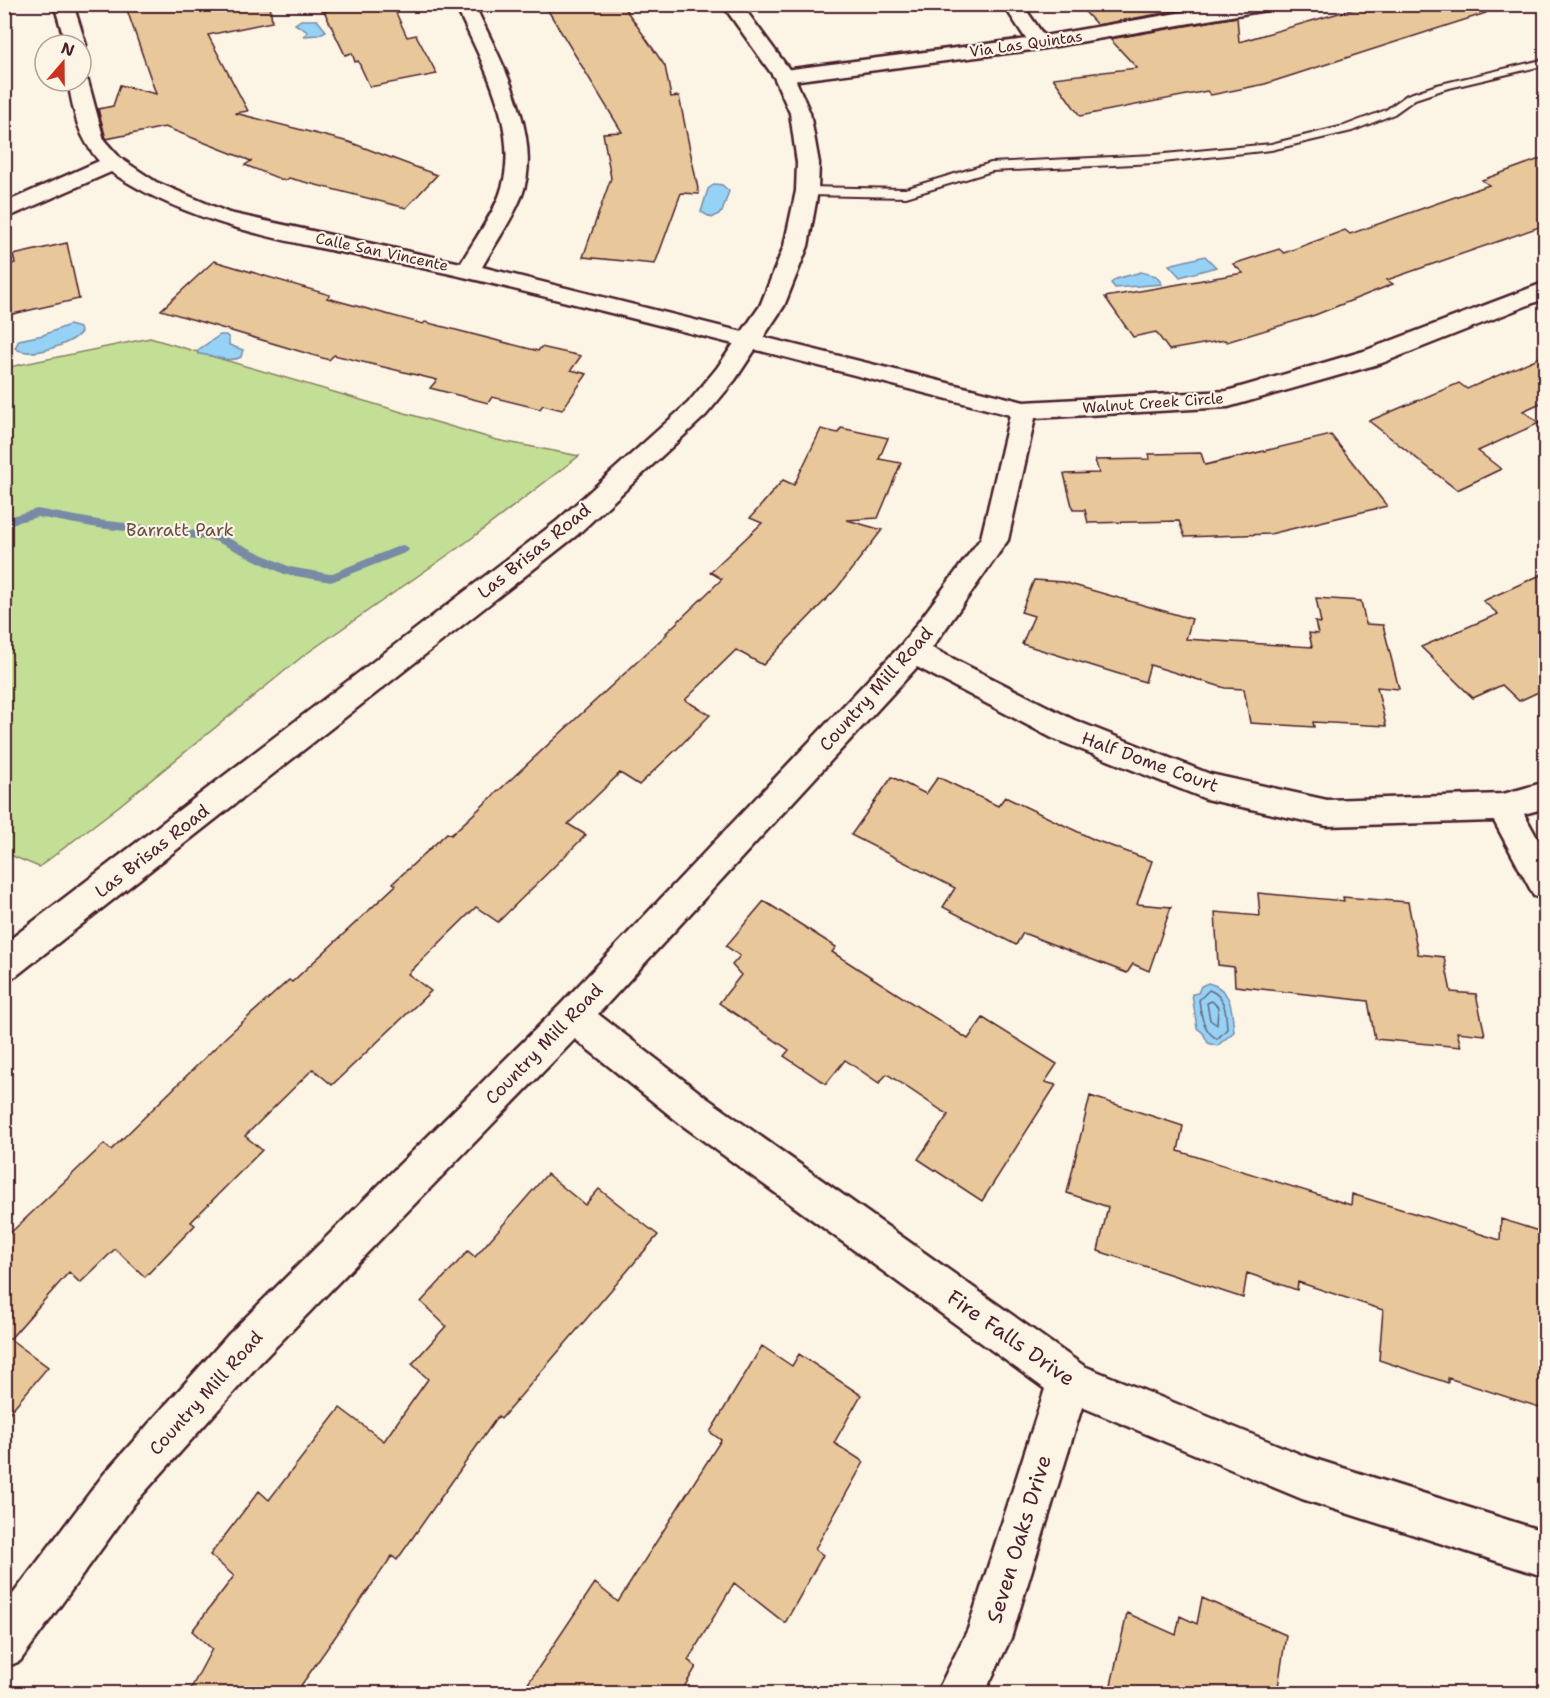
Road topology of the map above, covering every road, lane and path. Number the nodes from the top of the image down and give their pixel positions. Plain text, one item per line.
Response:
1 (63, 4) edge
2 (464, 4) edge
3 (731, 4) edge
4 (1012, 4) edge
5 (1266, 4) edge
6 (72, 33) edge
7 (1039, 43) junction
8 (1545, 62) edge
9 (784, 76) junction
10 (80, 93) edge
11 (112, 163) junction
12 (807, 191) junction
13 (4, 212) edge
14 (468, 271) junction
15 (1545, 289) edge
16 (750, 340) junction
17 (1024, 410) junction
18 (913, 652) junction
19 (1545, 795) edge
20 (1503, 807) junction
21 (1545, 886) edge
22 (4, 965) edge
23 (573, 1016) junction
24 (1069, 1381) junction
25 (1545, 1555) edge
26 (4, 1645) edge
27 (959, 1694) edge

1 - 6 street
2 - 14 street
3 - 9 street, Las Brisas Road
4 - 7 street
5 - 7 street, Via Las Quintas
7 - 9 street, Via Las Quintas
8 - 12 lane
9 - 12 street, Las Brisas Road
10 - 11 street, Calle San Vincente
11 - 13 street
11 - 14 street, Calle San Vincente
12 - 16 street, Las Brisas Road
14 - 16 street, Calle San Vincente
15 - 17 street, Walnut Creek Circle
16 - 17 street, Walnut Creek Circle
16 - 22 street, Las Brisas Road
17 - 18 street, Country Mill Road
18 - 20 street, Half Dome Court
18 - 23 street, Country Mill Road
19 - 20 street, Half Dome Court
20 - 21 street
23 - 24 street, Fire Falls Drive
23 - 26 street, Country Mill Road
24 - 25 street, Fire Falls Drive
24 - 27 street, Seven Oaks Drive

